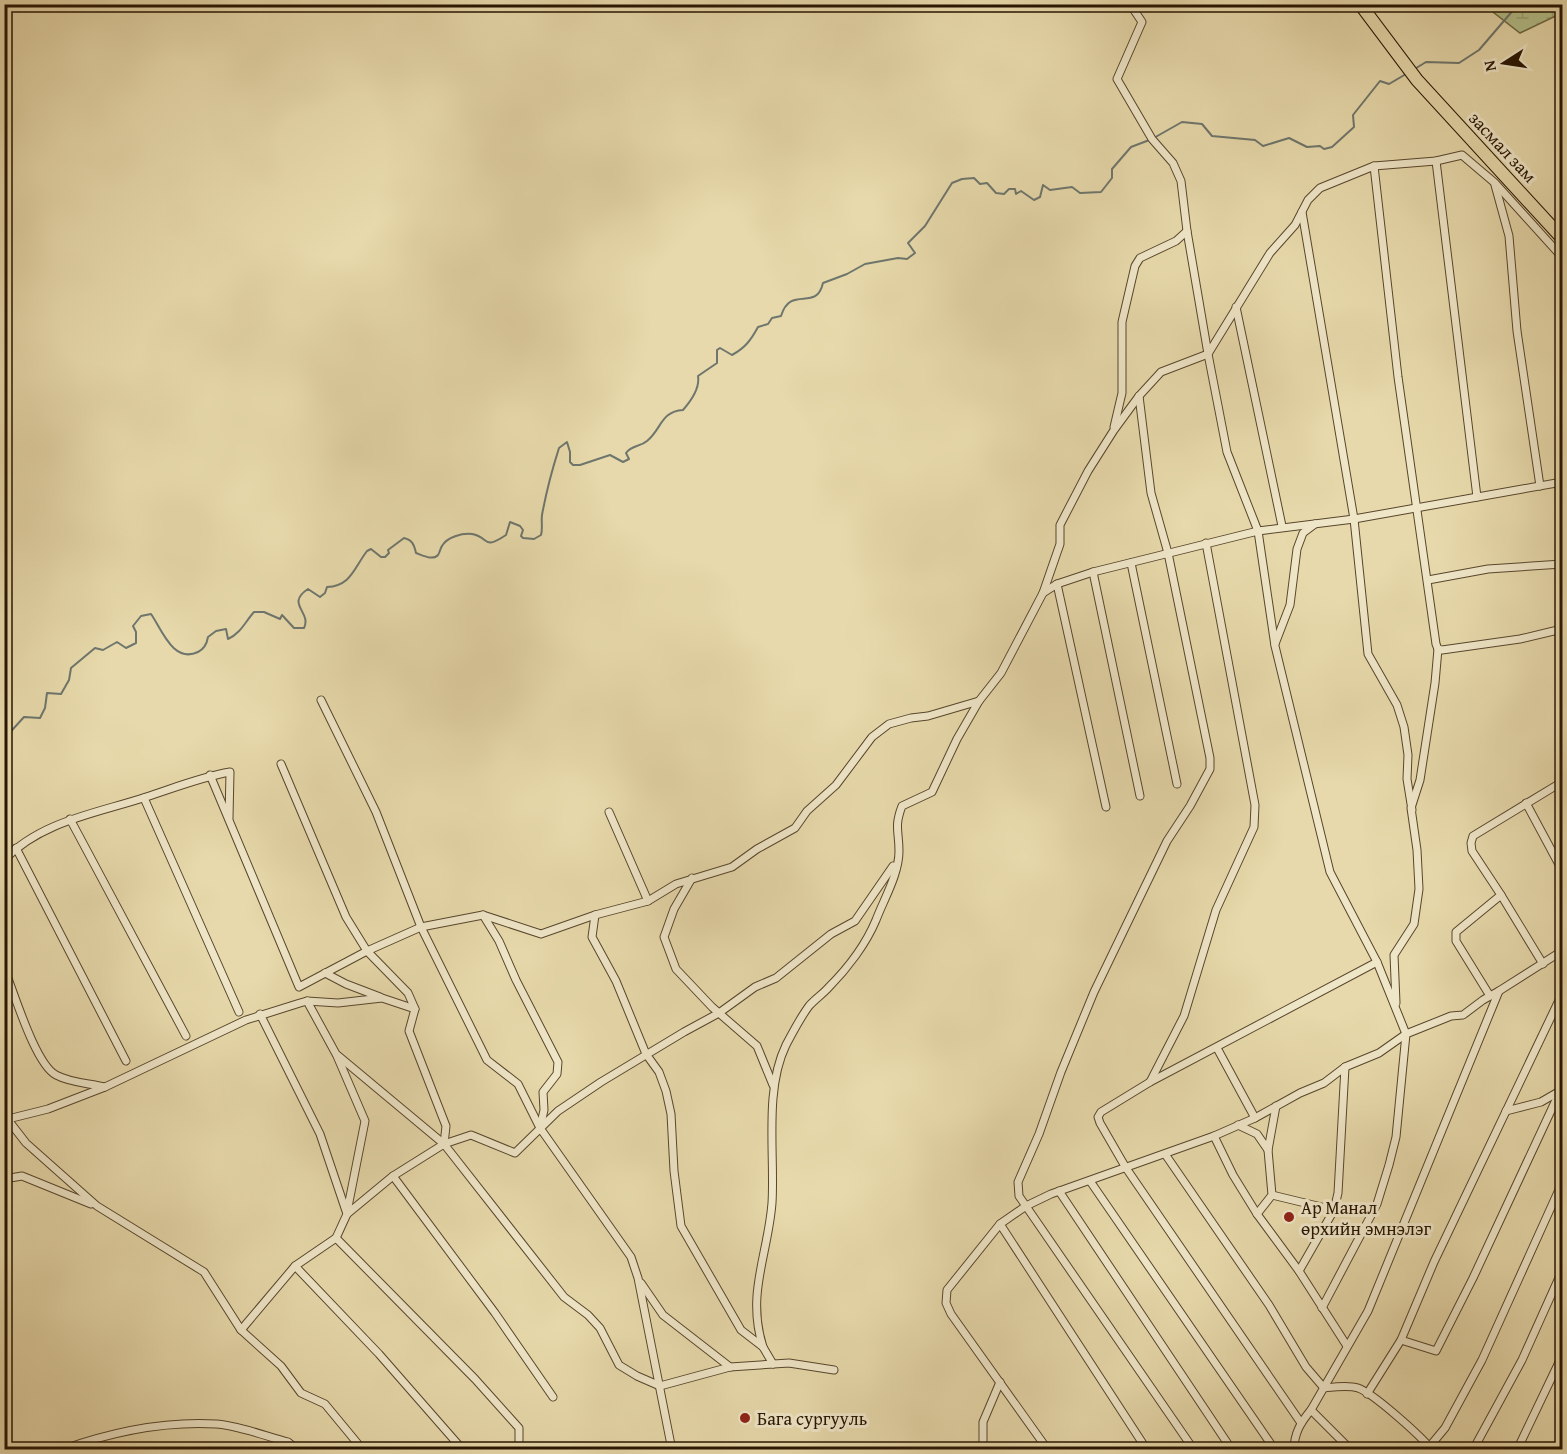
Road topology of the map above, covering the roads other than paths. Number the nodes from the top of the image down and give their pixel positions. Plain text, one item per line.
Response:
1 (1130, 4) edge
2 (1360, 4) edge
3 (1436, 161) junction
4 (1374, 166) junction
5 (1495, 183) junction
6 (1302, 212) junction
7 (1187, 231) junction
8 (1563, 238) edge
9 (1563, 257) edge
10 (1236, 307) junction
11 (1208, 354) junction
12 (1139, 396) junction
13 (1114, 430) junction
14 (1563, 482) edge
15 (1540, 486) junction
16 (1477, 497) junction
17 (1417, 508) junction
18 (1354, 519) junction
19 (1317, 523) junction
20 (1282, 526) junction
21 (1258, 531) junction
22 (1206, 543) junction
23 (1168, 553) junction
24 (1131, 563) junction
25 (1563, 564) edge
26 (1093, 572) junction
27 (1428, 580) junction
28 (1057, 584) junction
29 (1043, 593) junction
30 (1563, 629) edge
31 (1275, 646) junction
32 (1438, 649) junction
33 (321, 700) dead end
34 (979, 701) junction
35 (281, 764) dead end
36 (210, 775) junction
37 (1563, 782) edge
38 (1177, 784) dead end
39 (1140, 796) dead end
40 (144, 798) junction
41 (1526, 803) junction
42 (1106, 807) dead end
43 (1412, 810) junction
44 (609, 812) dead end
45 (70, 819) junction
46 (229, 820) junction
47 (16, 848) junction
48 (899, 851) junction
49 (4, 860) edge
50 (1563, 870) edge
51 (692, 878) junction
52 (1501, 895) junction
53 (648, 901) junction
54 (483, 915) junction
55 (595, 915) junction
56 (421, 927) junction
57 (367, 951) junction
58 (1563, 951) edge
59 (1377, 962) junction
60 (1543, 964) junction
61 (4, 968) edge
62 (325, 973) junction
63 (1500, 992) junction
64 (1563, 994) edge
65 (1490, 996) junction
66 (382, 998) junction
67 (308, 1001) junction
68 (415, 1009) junction
69 (239, 1012) dead end
70 (718, 1013) junction
71 (260, 1014) junction
72 (1398, 1014) junction
73 (1406, 1034) junction
74 (186, 1036) dead end
75 (1217, 1048) junction
76 (336, 1054) junction
77 (646, 1054) junction
78 (126, 1061) dead end
79 (1345, 1067) junction
80 (1150, 1082) junction
81 (105, 1087) junction
82 (774, 1088) junction
83 (1561, 1089) edge
84 (1276, 1106) junction
85 (1506, 1111) junction
86 (5, 1118) edge
87 (1254, 1118) junction
88 (1238, 1125) junction
89 (540, 1128) junction
90 (1214, 1136) junction
91 (444, 1144) junction
92 (1268, 1150) junction
93 (1165, 1154) junction
94 (1126, 1168) junction
95 (393, 1176) junction
96 (4, 1179) edge
97 (1090, 1181) junction
98 (1563, 1183) edge
99 (1059, 1191) junction
100 (1272, 1195) junction
101 (97, 1206) junction
102 (1026, 1206) junction
103 (1334, 1210) junction
104 (347, 1214) junction
105 (1257, 1214) junction
106 (1000, 1224) junction
107 (336, 1238) junction
108 (295, 1266) junction
109 (1299, 1271) junction
110 (1563, 1271) edge
111 (638, 1278) junction
112 (1322, 1308) junction
113 (241, 1330) junction
114 (1401, 1340) junction
115 (1347, 1346) junction
116 (763, 1347) junction
117 (1563, 1356) edge
118 (772, 1364) junction
119 (730, 1367) junction
120 (834, 1370) dead end
121 (1000, 1382) junction
122 (660, 1386) junction
123 (1324, 1388) junction
124 (1367, 1394) junction
125 (553, 1397) dead end
126 (1311, 1410) junction
127 (1300, 1423) junction
128 (1431, 1448) edge
129 (61, 1449) edge
130 (298, 1449) edge
131 (363, 1449) edge
132 (463, 1449) edge
133 (519, 1449) edge
134 (672, 1449) edge
135 (979, 1449) edge
136 (1048, 1449) edge
137 (1147, 1449) edge
138 (1194, 1449) edge
139 (1232, 1449) edge
140 (1275, 1449) edge
141 (1294, 1449) edge
142 (1351, 1449) edge
143 (1473, 1449) edge
144 (1517, 1449) edge

1 - 7 street
2 - 8 highway, засмал зам
3 - 4 street
3 - 5 street
3 - 16 street
4 - 6 street
4 - 17 street
5 - 9 street
5 - 15 street
6 - 10 street
6 - 18 street
7 - 11 street
7 - 13 street
10 - 11 street
10 - 20 street
11 - 12 street
11 - 21 street
12 - 13 street
12 - 23 street
13 - 29 street
14 - 15 street
15 - 16 street
16 - 17 street
17 - 18 street
17 - 27 street
18 - 19 street
18 - 43 street
19 - 20 street
19 - 31 street
20 - 21 street
21 - 22 street
21 - 31 street
22 - 23 street
22 - 80 street
23 - 24 street
23 - 102 street
24 - 26 street
24 - 38 street
25 - 27 street
26 - 28 street
26 - 39 street
27 - 32 street
28 - 29 street
28 - 42 street
29 - 34 street
30 - 32 street
31 - 59 street
32 - 43 street
33 - 56 street
34 - 48 street
34 - 51 street
35 - 57 street
36 - 40 street
36 - 46 street
36 - 46 street
37 - 41 street
40 - 45 street
40 - 69 street
41 - 50 street
41 - 52 street
43 - 72 street
44 - 53 street
45 - 47 street
45 - 74 street
46 - 62 street
47 - 49 street
47 - 78 street
48 - 70 street
48 - 82 street
51 - 53 street
51 - 70 street
52 - 60 street
52 - 65 street
53 - 55 street
54 - 55 street
54 - 56 street
54 - 89 street
55 - 77 street
56 - 57 street
56 - 89 street
57 - 62 street
57 - 68 street
58 - 60 street
59 - 72 street
59 - 75 street
60 - 63 street
61 - 81 street
62 - 66 street
63 - 65 street
63 - 115 street
64 - 85 street
65 - 73 street
66 - 67 street
66 - 68 street
67 - 71 street
67 - 76 street
68 - 91 street
70 - 77 street
70 - 82 street
71 - 81 street
71 - 104 street
72 - 73 street
73 - 79 street
73 - 112 street
75 - 80 street
75 - 87 street
76 - 91 street
76 - 104 street
77 - 89 street
77 - 116 street
79 - 84 street
79 - 103 street
80 - 94 street
81 - 86 street
82 - 116 street
83 - 85 street
83 - 114 street
84 - 87 street
84 - 92 street
85 - 114 street
86 - 101 street
87 - 88 street
88 - 90 street
88 - 92 street
89 - 91 street
89 - 111 street
90 - 93 street
90 - 105 street
91 - 95 street
91 - 122 street
92 - 100 street
93 - 94 street
93 - 123 street
94 - 97 street
94 - 127 street
95 - 104 street
95 - 125 street
96 - 101 street
97 - 99 street
97 - 140 street
98 - 128 street
99 - 102 street
99 - 139 street
100 - 103 street
100 - 105 street
101 - 113 street
102 - 106 street
102 - 138 street
103 - 109 street
104 - 107 street
105 - 109 street
106 - 121 street
106 - 137 street
107 - 108 street
107 - 133 street
108 - 113 street
108 - 132 street
109 - 112 street
110 - 143 street
111 - 119 street
111 - 122 street
112 - 115 street
113 - 131 street
114 - 124 street
115 - 123 street
116 - 118 street
117 - 144 street
118 - 119 street
118 - 120 street
119 - 122 street
121 - 135 street
121 - 136 street
122 - 134 street
123 - 124 street
123 - 126 street
124 - 128 street
126 - 127 street
126 - 142 street
127 - 141 street
129 - 130 street

